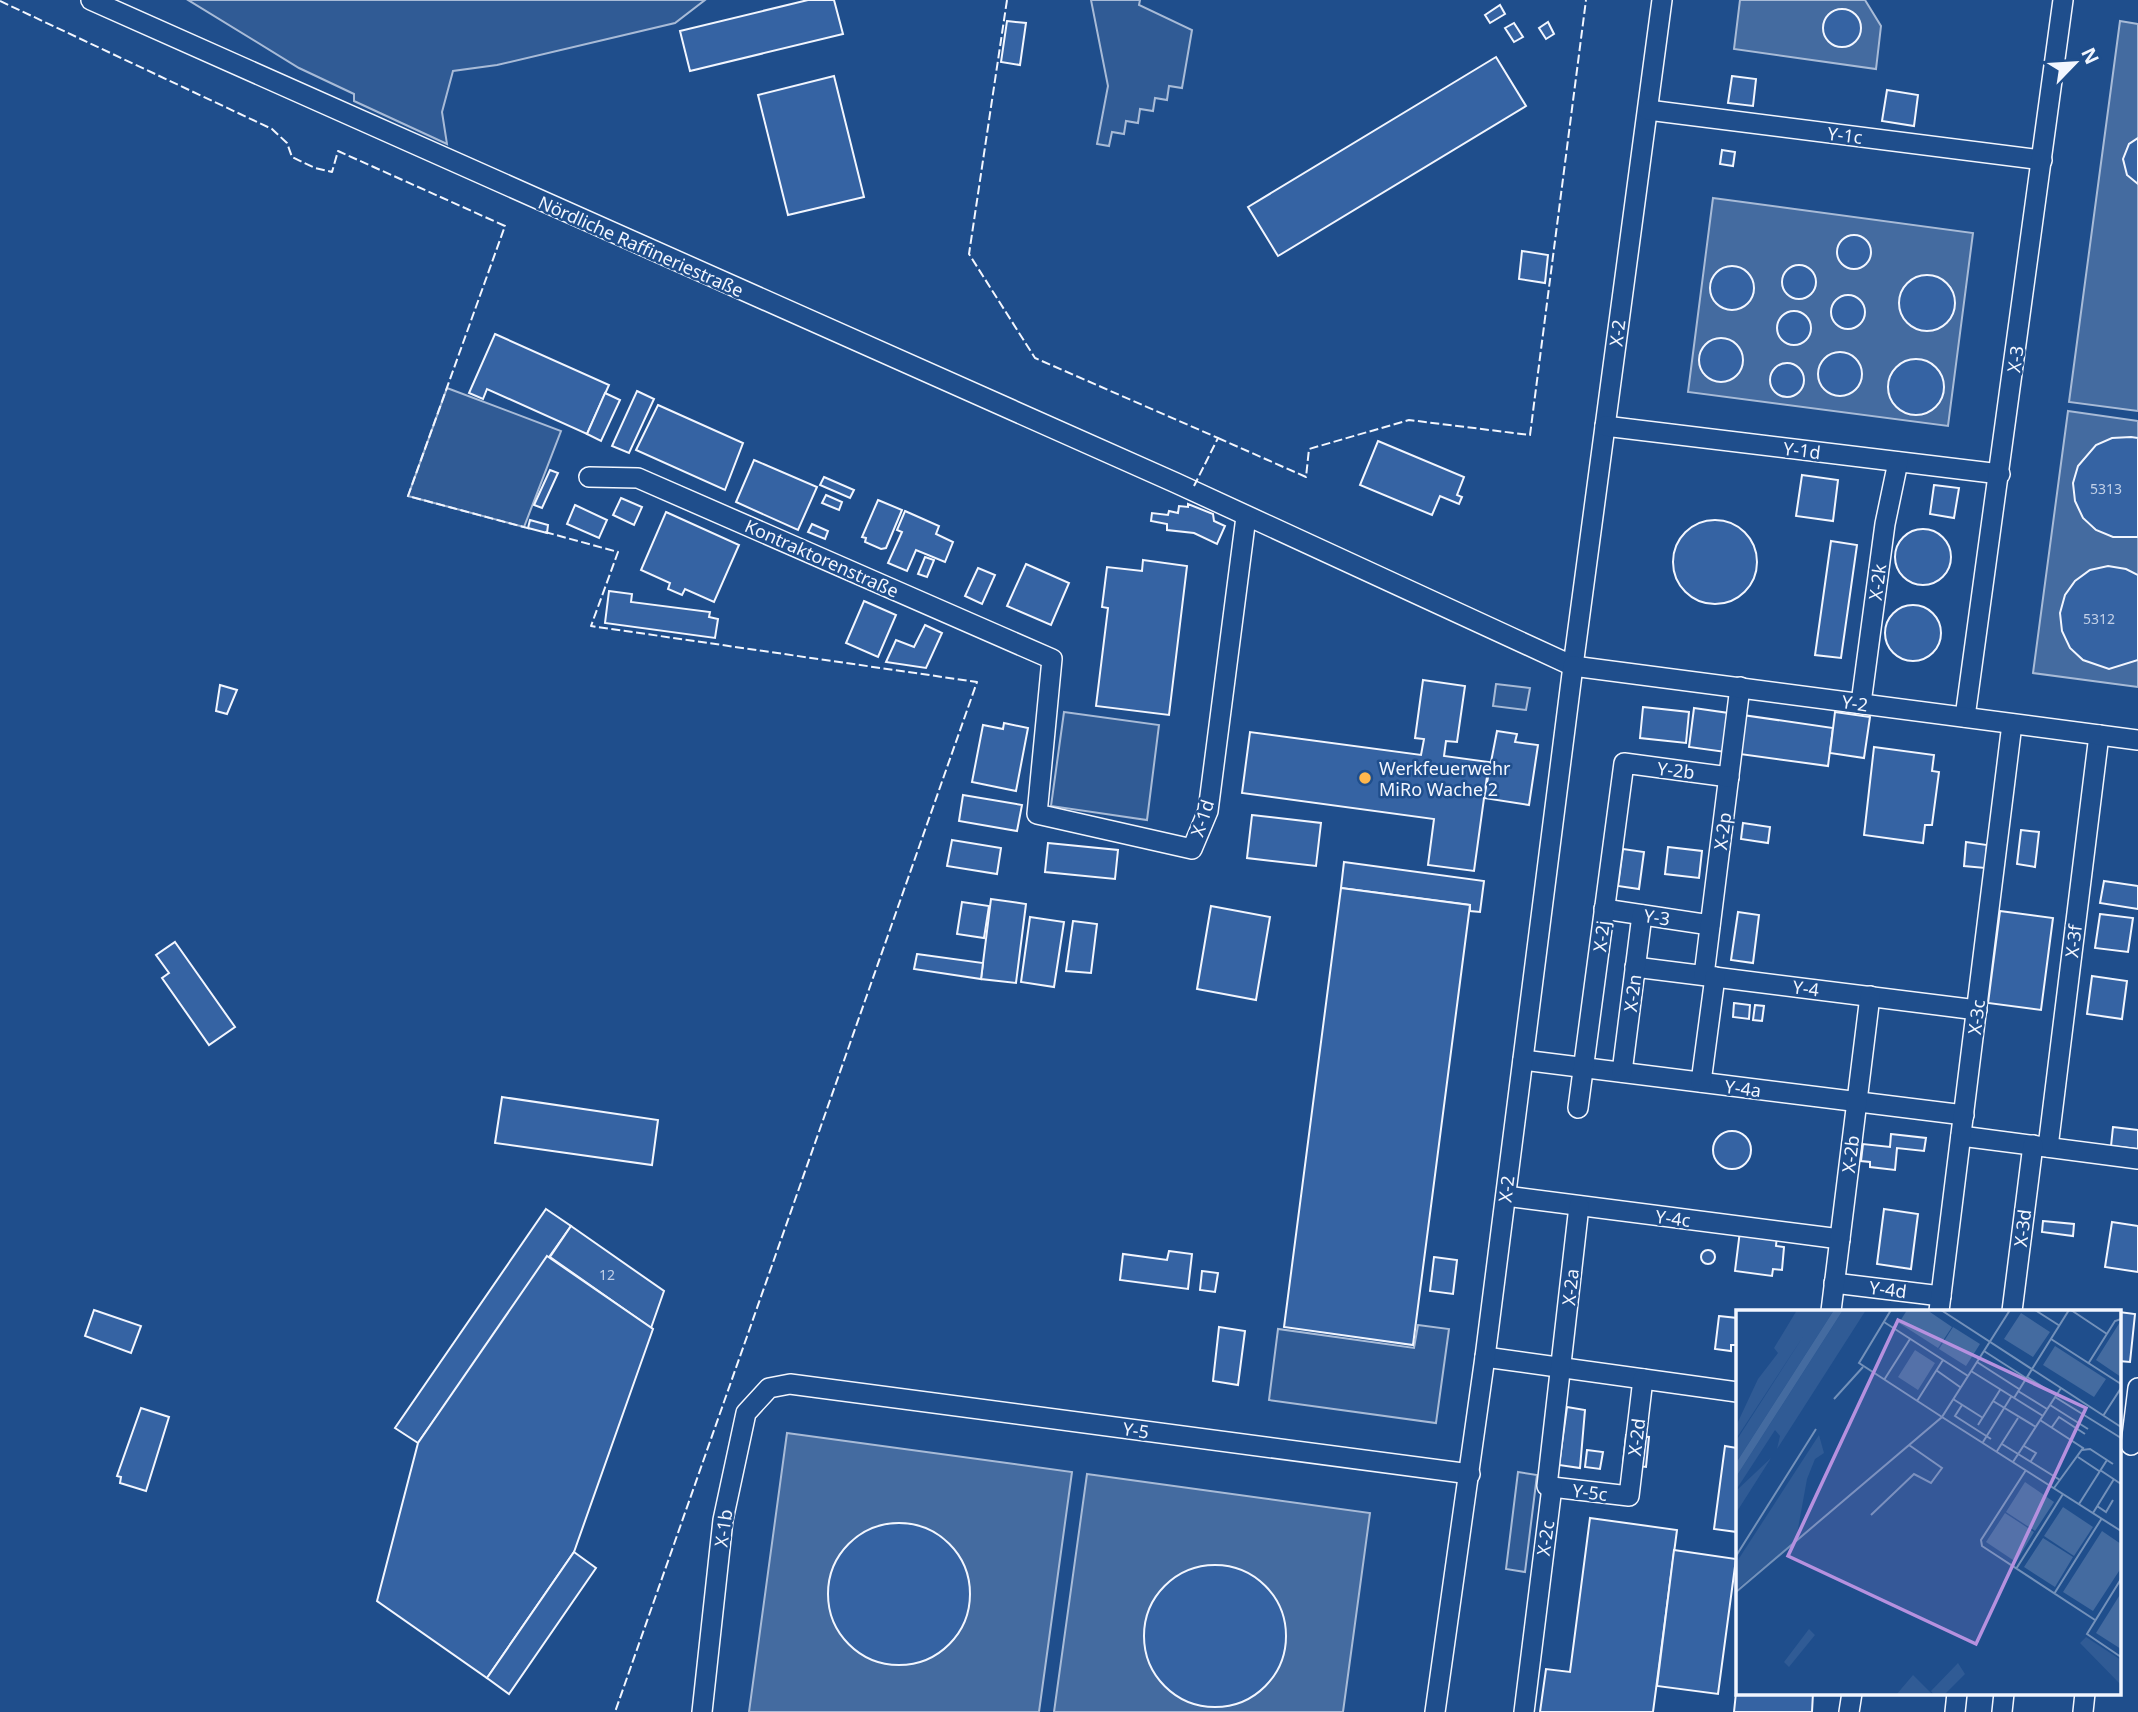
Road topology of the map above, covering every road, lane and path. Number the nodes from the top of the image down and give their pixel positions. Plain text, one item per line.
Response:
1 (91, 0) edge
2 (1662, 0) edge
3 (2063, 0) edge
4 (1648, 110) junction
5 (2042, 160) junction
6 (1605, 426) junction
7 (1898, 462) junction
8 (2000, 474) junction
9 (589, 477) dead end
10 (1246, 517) junction
11 (1052, 659) joint
12 (1573, 666) junction
13 (1740, 687) junction
14 (1861, 704) junction
15 (1965, 717) junction
16 (2012, 723) junction
17 (2099, 735) junction
18 (2138, 740) edge
19 (1624, 763) joint
20 (1729, 777) junction
21 (1604, 909) junction
22 (1642, 915) junction
23 (1710, 925) junction
24 (1635, 967) junction
25 (1709, 976) junction
26 (1870, 996) junction
27 (1977, 1010) junction
28 (1523, 1060) junction
29 (1584, 1067) junction
30 (1622, 1072) junction
31 (1701, 1082) junction
32 (1857, 1102) junction
33 (1578, 1108) dead end
34 (1964, 1115) junction
35 (1961, 1136) junction
36 (2040, 1146) junction
37 (2138, 1159) edge
38 (1506, 1196) junction
39 (1579, 1206) junction
40 (1840, 1239) junction
41 (1834, 1283) junction
42 (1940, 1304) edge
43 (1831, 1310) edge
44 (2012, 1310) edge
45 (1485, 1357) junction
46 (1561, 1368) junction
47 (1643, 1379) junction
48 (803, 1386) joint
49 (2138, 1388) edge
50 (1736, 1392) edge
51 (2129, 1445) edge
52 (1470, 1474) junction
53 (1552, 1487) junction
54 (1629, 1496) joint
55 (1852, 1694) edge
56 (1957, 1694) edge
57 (2004, 1694) edge
58 (2085, 1694) edge
59 (702, 1712) edge
60 (1435, 1712) edge
61 (1524, 1712) edge
62 (1849, 1712) edge
63 (1955, 1712) edge
64 (2002, 1712) edge
65 (2083, 1712) edge

1 - 10 street, Nördliche Raffineriestraße
2 - 4 street, X-2
3 - 5 street, X-3
4 - 5 street, Y-1c
4 - 6 street, X-2
5 - 8 street, X-3
6 - 7 street, Y-1d
6 - 12 street, X-2
7 - 8 street, Y-1d
7 - 14 street, X-2k
8 - 15 street, X-3
9 - 11 street, Kontraktorenstraße
10 - 11 street, X-1d
10 - 12 street
12 - 13 street, Y-2
12 - 28 street, X-2
13 - 14 street, Y-2
13 - 20 street, X-2p
14 - 15 street, Y-2
15 - 16 street, Y-2
16 - 17 street, Y-2
16 - 27 street, X-3c
17 - 18 street, Y-2
17 - 36 street, X-3f
19 - 20 street, Y-2b
19 - 21 street, X-2j
20 - 23 street, X-2p
21 - 22 street, Y-3
21 - 29 street, X-2j
22 - 23 street, Y-3
22 - 24 street, X-2n
23 - 25 street, X-2p
24 - 25 street, Y-4
24 - 30 street, X-2n
25 - 26 street, Y-4
25 - 31 street, X-2p
26 - 27 street, Y-4
26 - 32 street, X-2b
27 - 34 street, X-3c
28 - 29 street, Y-4a
28 - 38 street, X-2
29 - 30 street, Y-4a
29 - 33 street, X-2j
30 - 31 street, Y-4a
31 - 32 street, Y-4a
32 - 34 street, Y-4a
32 - 40 street, X-2b
34 - 35 street, X-3c
35 - 36 street
35 - 42 street, X-3c
36 - 37 street
36 - 44 street, X-3d
38 - 39 street, Y-4c
38 - 45 street, X-2
39 - 40 street, Y-4c
39 - 46 street, X-2a
40 - 41 street, X-2b
41 - 42 street, Y-4d
41 - 43 street, X-2b
45 - 46 street
45 - 52 street, X-2
46 - 47 street
46 - 53 street, X-2c
47 - 50 street
47 - 54 street, X-2d
48 - 52 street, Y-5
48 - 59 street, X-1b
49 - 51 street
52 - 60 street, X-2
53 - 54 street, Y-5c
53 - 61 street, X-2c
55 - 62 street
56 - 63 street
57 - 64 street
58 - 65 street

